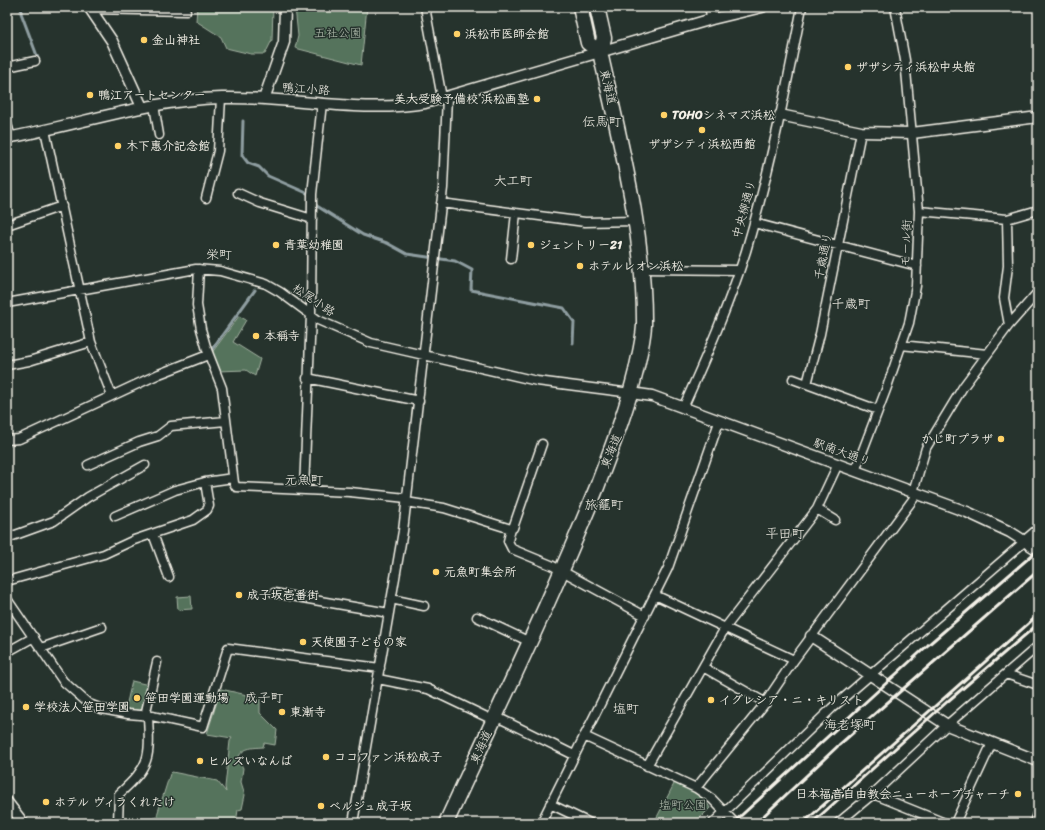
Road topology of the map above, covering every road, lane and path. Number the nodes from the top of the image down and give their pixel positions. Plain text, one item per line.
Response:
1 (285, 7) edge
2 (425, 7) edge
3 (580, 7) edge
4 (597, 7) edge
5 (709, 7) edge
6 (762, 7) edge
7 (802, 7) edge
8 (895, 7) edge
9 (90, 8) edge
10 (186, 11) dead end
11 (712, 20) junction
12 (600, 52) junction
13 (35, 61) dead end
14 (7, 67) edge
15 (447, 97) junction
16 (221, 98) junction
17 (264, 99) junction
18 (322, 103) junction
19 (154, 105) junction
20 (142, 107) junction
21 (780, 115) junction
22 (1038, 117) edge
23 (7, 124) edge
24 (45, 130) junction
25 (861, 132) junction
26 (912, 133) junction
27 (159, 135) dead end
28 (9, 137) edge
29 (238, 193) dead end
30 (206, 198) dead end
31 (441, 203) junction
32 (62, 206) junction
33 (1038, 210) edge
34 (919, 211) junction
35 (516, 213) junction
36 (312, 219) junction
37 (1007, 219) junction
38 (635, 221) junction
39 (754, 223) junction
40 (7, 224) edge
41 (837, 246) junction
42 (511, 259) dead end
43 (917, 266) junction
44 (199, 269) junction
45 (641, 269) junction
46 (739, 270) junction
47 (79, 290) junction
48 (1038, 292) edge
49 (7, 303) edge
50 (311, 314) junction
51 (1009, 325) junction
52 (91, 342) junction
53 (901, 345) junction
54 (987, 354) junction
55 (208, 355) junction
56 (425, 355) junction
57 (7, 366) edge
58 (307, 378) junction
59 (793, 379) dead end
60 (807, 384) junction
61 (631, 393) junction
62 (112, 396) junction
63 (419, 401) junction
64 (683, 408) junction
65 (878, 410) junction
66 (226, 421) junction
67 (719, 422) junction
68 (7, 440) edge
69 (542, 444) dead end
70 (838, 464) junction
71 (88, 465) dead end
72 (145, 465) dead end
73 (855, 471) junction
74 (233, 478) junction
75 (205, 482) junction
76 (304, 490) junction
77 (915, 493) junction
78 (406, 500) junction
79 (816, 508) junction
80 (115, 516) dead end
81 (835, 520) dead end
82 (511, 529) junction
83 (1038, 530) edge
84 (153, 534) junction
85 (7, 538) edge
86 (1024, 542) junction
87 (1038, 550) edge
88 (562, 571) junction
89 (169, 577) dead end
90 (7, 581) edge
91 (274, 593) dead end
92 (655, 595) junction
93 (7, 599) edge
94 (391, 599) junction
95 (424, 606) dead end
96 (389, 613) junction
97 (645, 616) junction
98 (476, 617) dead end
99 (102, 628) dead end
100 (725, 628) junction
101 (811, 636) junction
102 (34, 637) junction
103 (530, 642) junction
104 (1038, 646) edge
105 (41, 648) junction
106 (7, 652) edge
107 (794, 660) junction
108 (158, 662) dead end
109 (703, 667) junction
110 (380, 668) junction
111 (1006, 674) junction
112 (870, 676) junction
113 (378, 679) junction
114 (1038, 685) edge
115 (766, 703) junction
116 (146, 716) junction
117 (494, 718) junction
118 (947, 725) junction
119 (584, 736) junction
120 (992, 743) junction
121 (574, 755) junction
122 (1038, 761) edge
123 (647, 766) junction
124 (696, 788) junction
125 (873, 794) junction
126 (7, 802) edge
127 (550, 804) junction
128 (724, 813) junction
129 (1038, 814) edge
130 (23, 823) edge
131 (118, 823) edge
132 (353, 823) edge
133 (446, 823) edge
134 (541, 823) edge
135 (590, 823) edge
136 (713, 823) edge
137 (735, 823) edge
138 (838, 823) edge
139 (945, 823) edge
140 (954, 823) edge
141 (1035, 823) edge

1 - 17 street
2 - 15 street
3 - 12 highway
4 - 12 highway
5 - 11 street
6 - 11 street, 鴨江小路
7 - 21 street, 中央柳通り
8 - 26 street, モール街
9 - 10 street
9 - 20 street
11 - 12 street, 鴨江小路
12 - 15 street, 鴨江小路
12 - 38 highway, 東海道
13 - 14 street
15 - 18 street, 鴨江小路
15 - 31 street
16 - 17 street, 鴨江小路
16 - 19 street, 鴨江小路
16 - 30 street
17 - 18 street, 鴨江小路
18 - 36 street
19 - 20 street, 鴨江小路
19 - 27 street
20 - 24 street, 鴨江小路
21 - 25 street
21 - 39 street, 中央柳通り
22 - 26 street
23 - 28 street
24 - 28 street, 鴨江小路
24 - 32 street
25 - 26 street
25 - 41 street, 千歳通り
26 - 34 street, モール街
29 - 36 street
31 - 35 street
31 - 56 street
32 - 40 street
32 - 47 street
33 - 37 street
34 - 37 street
34 - 43 street, モール街
35 - 38 street
35 - 42 street
36 - 50 street
37 - 51 street
38 - 45 highway, 東海道
39 - 41 street
39 - 46 street, 中央柳通り
41 - 43 street
41 - 60 street, 千歳通り
43 - 53 street, モール街
44 - 47 street, 松尾小路
44 - 50 street, 松尾小路
44 - 55 street
45 - 46 street
45 - 61 highway, 東海道
46 - 64 street, 中央柳通り
47 - 49 street, 松尾小路
47 - 52 street
48 - 51 street
50 - 56 street, 松尾小路
50 - 58 street
51 - 54 street
52 - 57 street
52 - 62 street
53 - 54 street
53 - 65 street, モール街
54 - 77 street
55 - 62 street
55 - 66 street
56 - 61 street, 松尾小路
56 - 63 street
58 - 63 street
58 - 76 street
59 - 60 street
60 - 65 street
61 - 64 street, 駅南大通り
61 - 88 highway, 東海道
62 - 68 street
63 - 78 street
64 - 67 street, 駅南大通り
65 - 73 street, モール街
66 - 71 street
66 - 74 street
67 - 70 street, 駅南大通り
67 - 92 street
69 - 82 street
70 - 73 street, 駅南大通り
70 - 79 street
72 - 85 street
73 - 77 street, 駅南大通り
74 - 75 street
74 - 76 street
75 - 80 street
75 - 84 street
76 - 78 street
77 - 86 street, 駅南大通り
77 - 101 street
78 - 82 street
78 - 94 street
79 - 81 street
79 - 100 street
82 - 88 street
83 - 86 street
84 - 89 street
84 - 90 street
86 - 87 street, 駅南大通り
86 - 112 street
88 - 97 street
88 - 103 highway, 東海道
91 - 96 street
92 - 97 street
92 - 100 street
93 - 102 street
94 - 95 street
94 - 96 street
96 - 110 street
97 - 119 street
98 - 103 street
99 - 105 street
100 - 107 street
100 - 109 street
101 - 107 street
101 - 112 street
102 - 105 street
102 - 106 street
103 - 117 highway, 東海道
104 - 111 street
105 - 116 street
107 - 115 street
108 - 116 street
109 - 115 street
109 - 123 street
110 - 113 street
110 - 116 street
111 - 114 street
111 - 118 street
112 - 118 street
112 - 128 street
113 - 117 street
113 - 132 street
115 - 124 street
116 - 131 street
117 - 121 street
117 - 133 highway, 東海道
118 - 120 street
118 - 125 street
119 - 121 street
119 - 123 street
120 - 122 street
120 - 140 street
121 - 127 street
123 - 124 street
124 - 128 street
125 - 138 street
125 - 139 street
126 - 130 street
127 - 134 street
127 - 135 street
128 - 136 street
128 - 137 street
129 - 141 street

